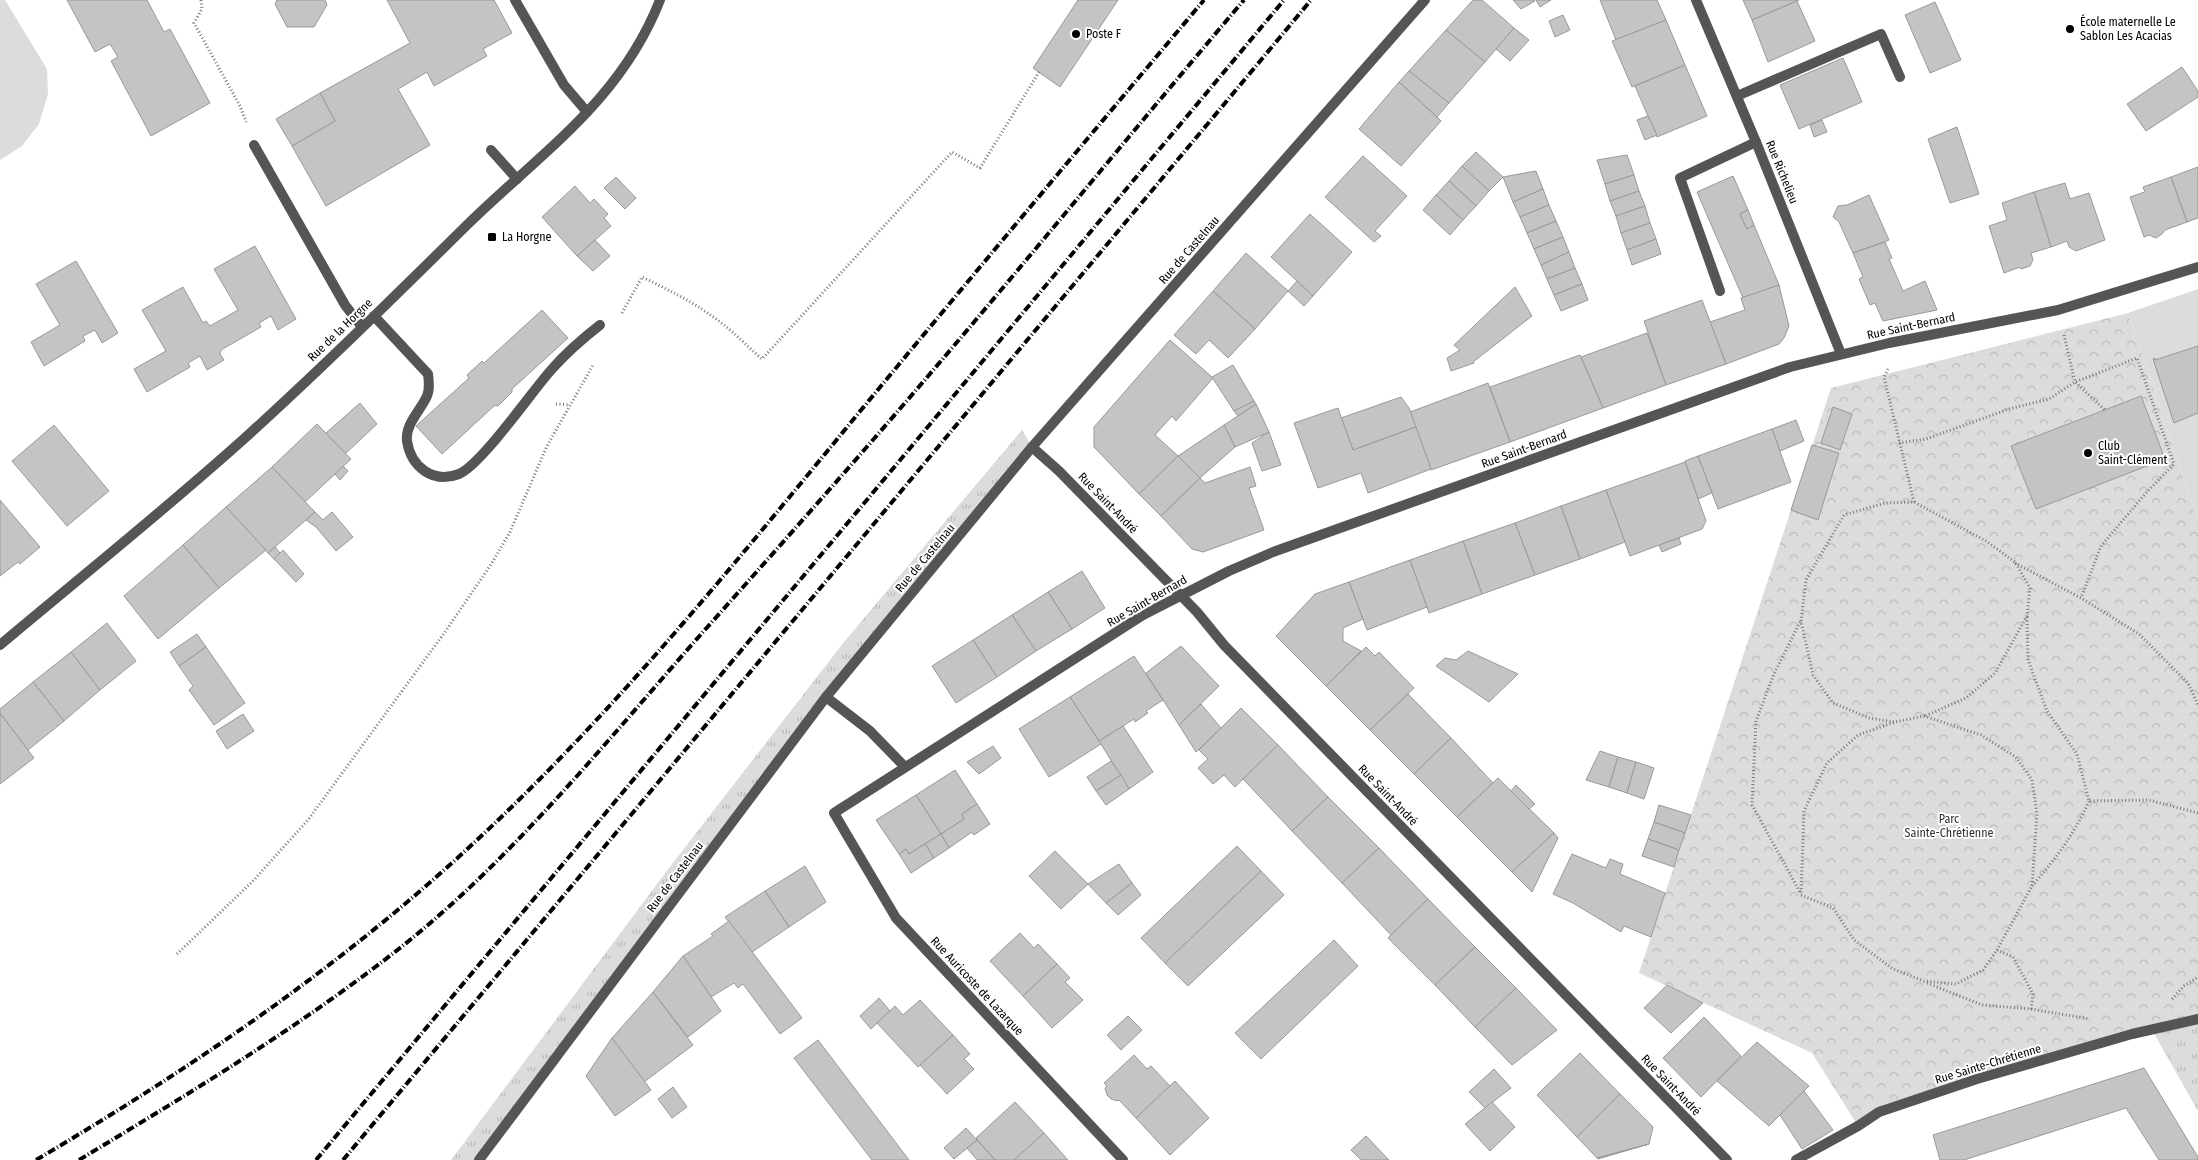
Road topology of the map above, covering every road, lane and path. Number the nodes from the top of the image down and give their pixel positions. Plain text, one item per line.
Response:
1 (201, 0) edge
2 (516, 0) edge
3 (660, 0) edge
4 (1424, 0) edge
5 (1696, 0) edge
6 (1039, 72) dead end
7 (1900, 77) dead end
8 (1737, 96) junction
9 (587, 112) junction
10 (1756, 142) junction
11 (254, 145) joint
12 (491, 150) dead end
13 (517, 179) junction
14 (2198, 267) edge
15 (1720, 291) dead end
16 (2058, 310) junction
17 (374, 316) junction
18 (618, 320) dead end
19 (600, 325) dead end
20 (362, 328) junction
21 (1889, 342) junction
22 (1842, 354) junction
23 (594, 362) dead end
24 (2076, 382) junction
25 (559, 405) dead end
26 (570, 405) junction
27 (2105, 410) dead end
28 (1899, 443) junction
29 (1032, 447) junction
30 (1914, 502) junction
31 (2015, 562) junction
32 (1180, 595) junction
33 (2081, 598) junction
34 (2027, 616) junction
35 (1801, 620) junction
36 (0, 644) edge
37 (826, 697) junction
38 (2198, 704) edge
39 (1924, 716) junction
40 (1895, 722) junction
41 (905, 768) junction
42 (2089, 801) junction
43 (834, 813) joint
44 (2198, 813) edge
45 (2032, 886) junction
46 (1801, 895) junction
47 (1997, 950) junction
48 (177, 954) dead end
49 (2198, 977) edge
50 (1924, 981) junction
51 (2166, 1005) dead end
52 (2031, 1009) junction
53 (2198, 1019) edge
54 (2099, 1020) dead end
55 (479, 1160) edge
56 (1123, 1160) edge
57 (1727, 1160) edge
58 (1796, 1160) edge

1 - 11 path
2 - 9 street
3 - 9 street, Rue de la Horgne
4 - 29 street, Rue de Castelnau
5 - 8 street, Rue Richelieu
6 - 18 path
7 - 8 street
8 - 10 street, Rue Richelieu
9 - 13 street, Rue de la Horgne
10 - 15 street
10 - 22 street, Rue Richelieu
11 - 20 street
12 - 13 street
13 - 17 street, Rue de la Horgne
14 - 16 street, Rue Saint-Bernard
16 - 21 street, Rue Saint-Bernard
16 - 24 path
17 - 19 street
17 - 20 street, Rue de la Horgne
20 - 36 street, Rue de la Horgne
21 - 22 street, Rue Saint-Bernard
21 - 28 path
22 - 32 street, Rue Saint-Bernard
23 - 26 path
24 - 27 path
24 - 28 path
24 - 33 path
25 - 26 path
26 - 48 path
28 - 30 path
29 - 32 street, Rue Saint-André
29 - 37 street, Rue de Castelnau
30 - 31 path
30 - 35 path
31 - 33 path
31 - 34 path
32 - 41 street, Rue Saint-Bernard
32 - 57 street, Rue Saint-André
33 - 38 path
34 - 39 path
34 - 42 path
35 - 40 path
35 - 46 path
37 - 41 street
37 - 55 street, Rue de Castelnau
39 - 40 path
39 - 45 path
40 - 46 path
41 - 43 street, Rue Saint-Bernard
42 - 44 path
42 - 45 path
43 - 56 street, Rue Auricoste de Lazarque
45 - 47 path
46 - 50 path
47 - 50 path
47 - 52 path
49 - 51 path
50 - 52 path
52 - 54 path
53 - 58 street, Rue Sainte-Chrétienne

